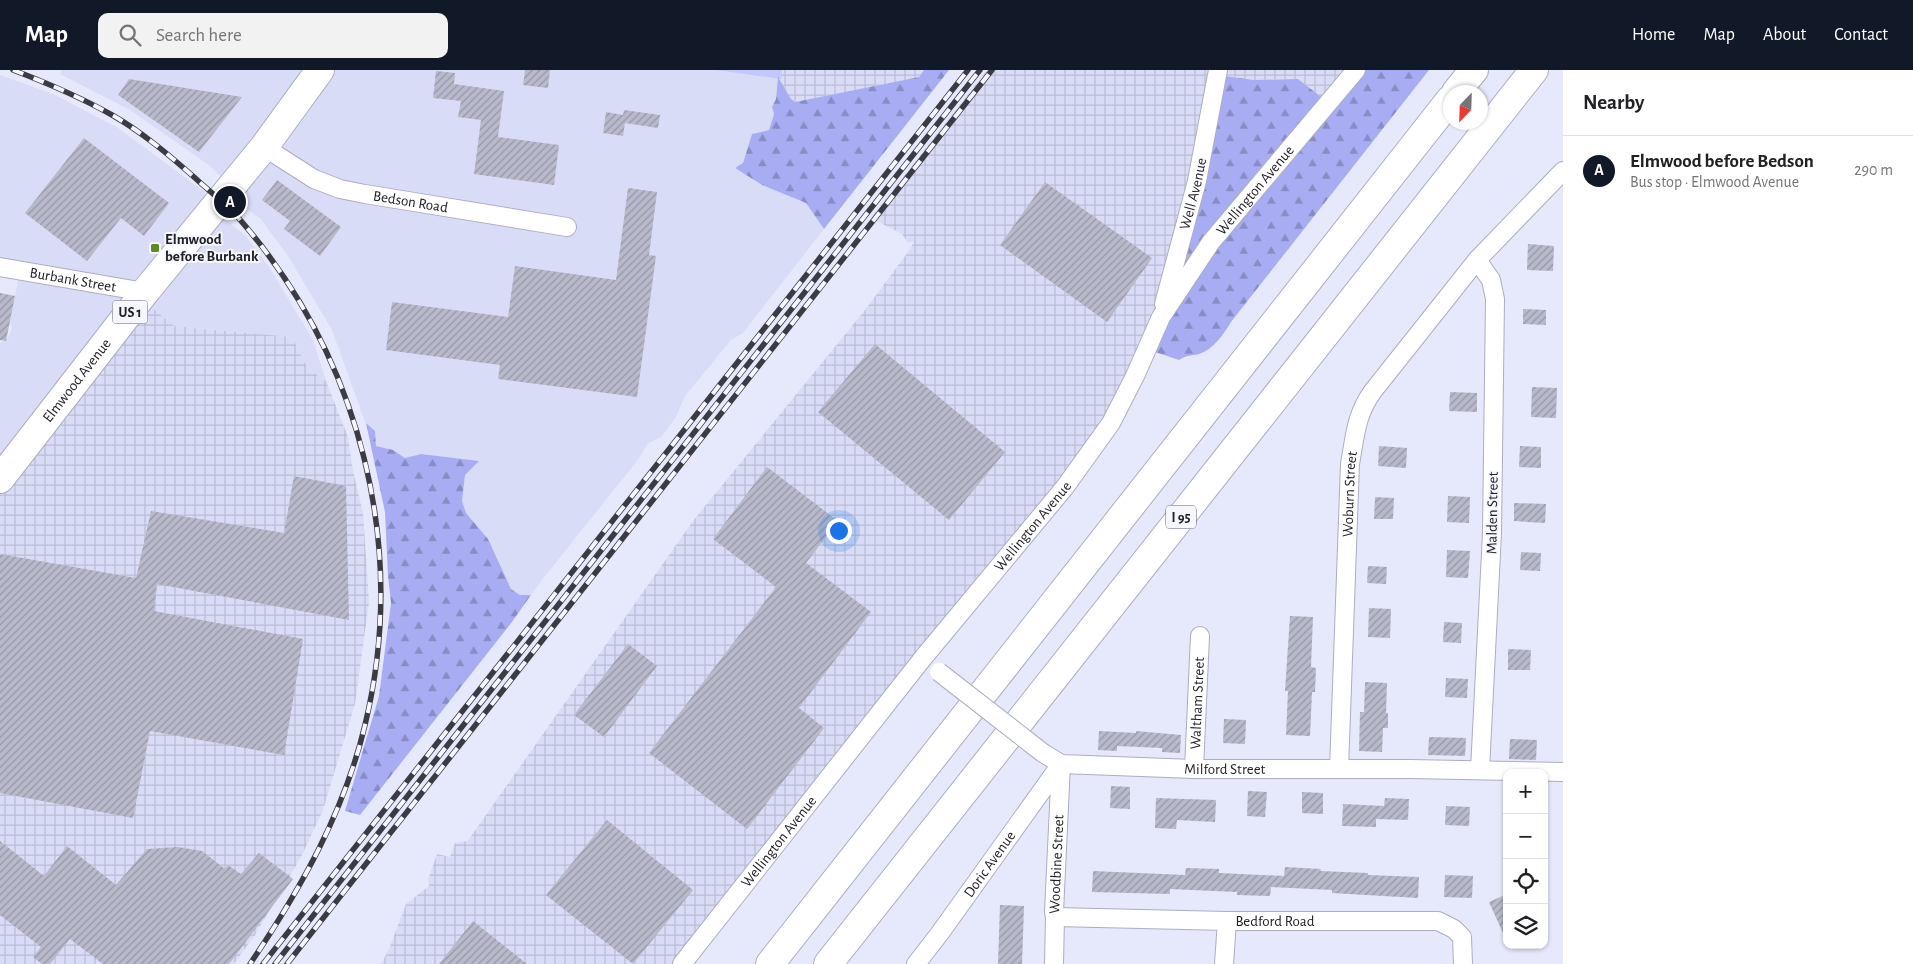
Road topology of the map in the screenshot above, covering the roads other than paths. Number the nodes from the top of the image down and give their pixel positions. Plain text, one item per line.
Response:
1 (320, 70) edge
2 (1218, 70) edge
3 (1356, 70) edge
4 (1474, 70) edge
5 (1534, 70) edge
6 (1462, 85) edge
7 (1443, 109) edge
8 (264, 147) junction
9 (1563, 171) edge
10 (567, 227) dead end
11 (1477, 260) junction
12 (0, 266) edge
13 (145, 292) junction
14 (1161, 316) junction
15 (8, 456) edge
16 (0, 479) edge
17 (1200, 636) dead end
18 (923, 658) junction
19 (1061, 764) junction
20 (1339, 768) junction
21 (1194, 769) junction
22 (1480, 770) junction
23 (1563, 772) edge
24 (1056, 917) junction
25 (1227, 921) junction
26 (682, 964) edge
27 (770, 964) edge
28 (828, 964) edge
29 (916, 964) edge
30 (1054, 964) edge
31 (1224, 964) edge
32 (1463, 964) edge

1 - 8 main road, Elmwood Avenue / US 1
2 - 14 street, Well Avenue
3 - 14 street, Wellington Avenue
4 - 6 main road
5 - 28 main road, I 95
7 - 27 main road
8 - 10 street, Bedson Road
8 - 13 main road, Elmwood Avenue / US 1
9 - 11 street, Woburn Street
11 - 20 street, Woburn Street
11 - 22 street, Malden Street
12 - 13 street, Burbank Street
13 - 15 main road, Elmwood Avenue / US 1
14 - 18 street, Wellington Avenue
15 - 16 main road, Elmwood Avenue / US 1
17 - 21 street, Waltham Street
18 - 19 street, Milford Street, bridge
18 - 26 street, Wellington Avenue
19 - 21 street, Milford Street
19 - 24 street, Woodbine Street
19 - 29 street, Doric Avenue
20 - 21 street, Milford Street
20 - 22 street, Milford Street
22 - 23 street, Milford Street
24 - 25 street, Bedford Road
24 - 30 street, Woodbine Street
25 - 31 street
25 - 32 street, Bedford Road

